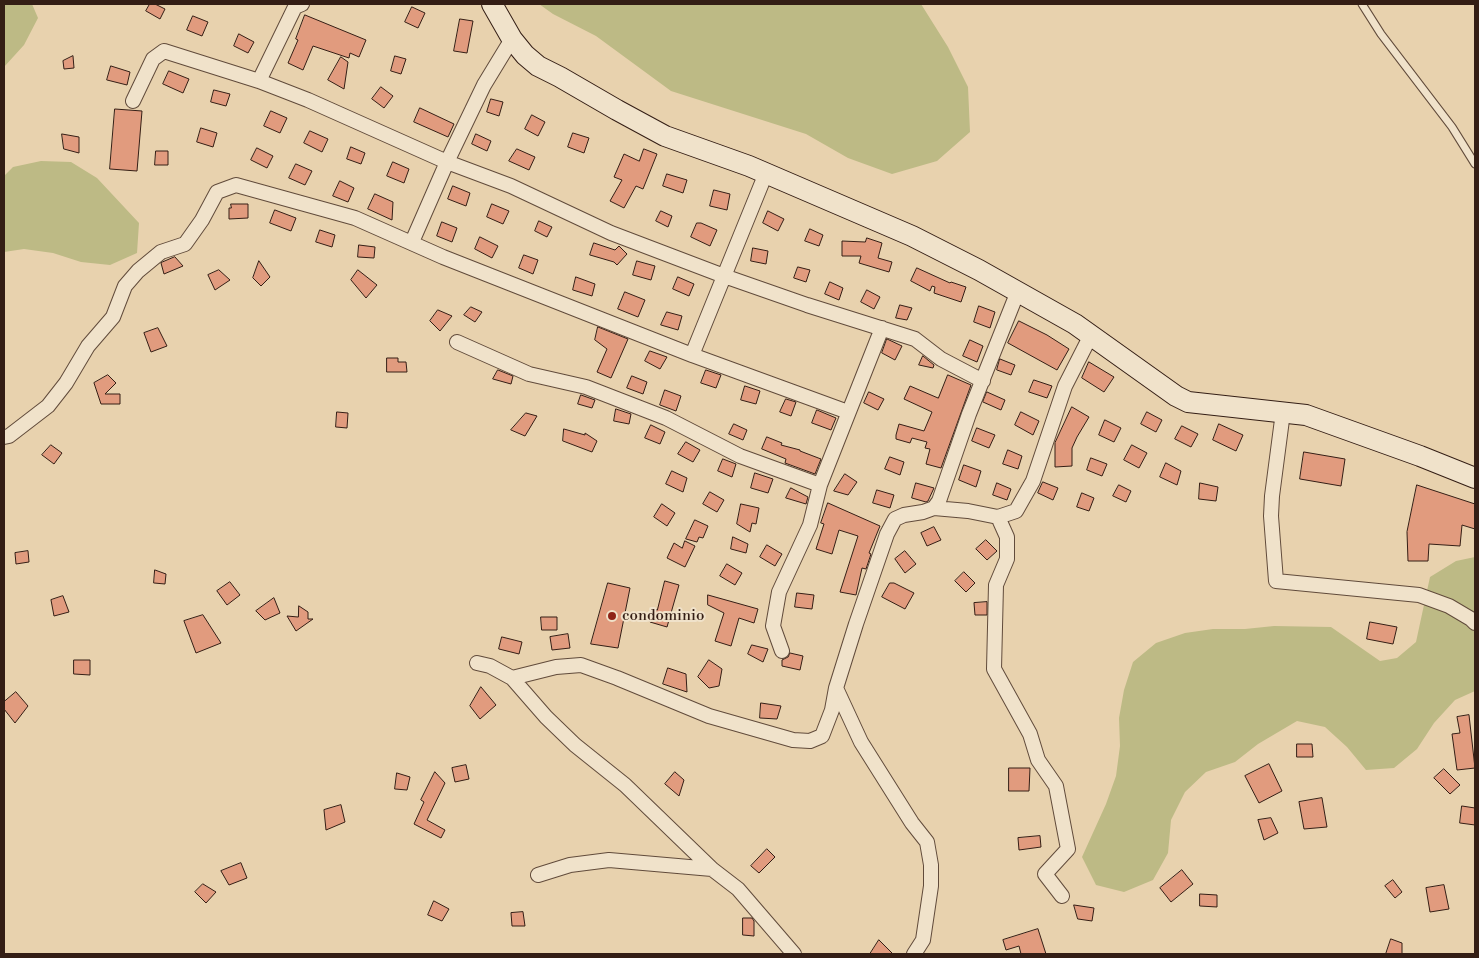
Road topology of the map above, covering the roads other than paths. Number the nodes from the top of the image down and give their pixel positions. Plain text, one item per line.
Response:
1 (302, 4) edge
2 (492, 4) edge
3 (1362, 4) edge
4 (512, 39) junction
5 (259, 81) junction
6 (133, 101) dead end
7 (447, 162) junction
8 (1475, 164) edge
9 (766, 173) junction
10 (412, 242) junction
11 (724, 276) junction
12 (1018, 291) junction
13 (882, 328) junction
14 (1092, 335) junction
15 (457, 342) dead end
16 (692, 355) junction
17 (983, 381) junction
18 (848, 412) junction
19 (1283, 412) junction
20 (4, 437) edge
21 (1475, 478) edge
22 (820, 485) junction
23 (934, 508) junction
24 (998, 518) junction
25 (1475, 623) edge
26 (782, 651) dead end
27 (477, 663) dead end
28 (512, 678) junction
29 (836, 688) junction
30 (712, 869) junction
31 (538, 875) dead end
32 (1062, 896) dead end
33 (794, 954) edge
34 (914, 954) edge

1 - 5 street
2 - 4 main road
3 - 8 lane
4 - 7 street
4 - 9 main road
5 - 6 street
5 - 7 street
7 - 10 street
7 - 11 street
9 - 11 street
9 - 12 main road
10 - 16 street
10 - 20 street
11 - 13 street
11 - 16 street
12 - 14 main road
12 - 17 street
13 - 17 street
13 - 18 street
14 - 19 main road
14 - 24 street
15 - 22 street
16 - 18 street
17 - 23 street
18 - 22 street
19 - 21 main road
19 - 25 street
22 - 26 street
23 - 24 street
23 - 29 street
24 - 32 street
27 - 28 street
28 - 29 street
28 - 30 street
29 - 34 street
30 - 31 street
30 - 33 street

